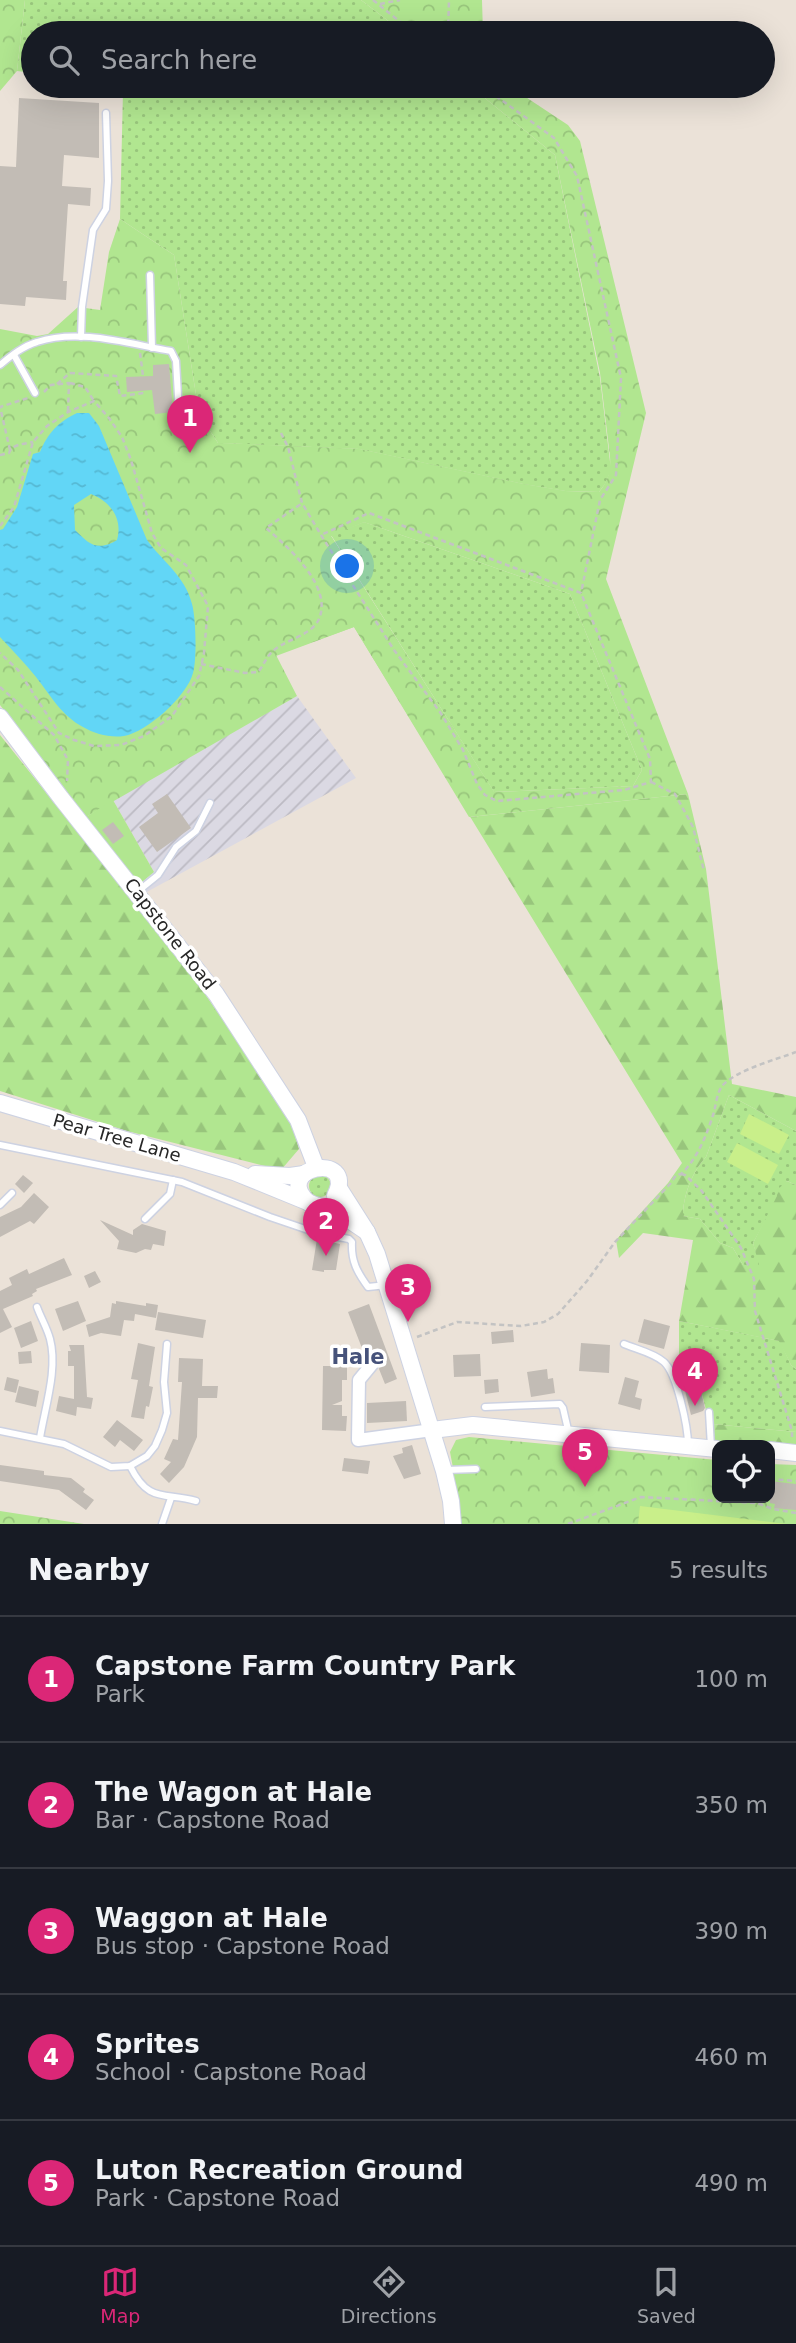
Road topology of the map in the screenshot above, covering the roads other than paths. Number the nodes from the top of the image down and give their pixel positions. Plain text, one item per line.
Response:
1 (106, 113) dead end
2 (150, 275) dead end
3 (81, 337) junction
4 (152, 348) junction
5 (14, 355) junction
6 (0, 365) edge
7 (37, 394) road end
8 (179, 412) dead end
9 (0, 717) edge
10 (210, 803) dead end
11 (137, 892) junction
12 (0, 1103) edge
13 (0, 1145) edge
14 (310, 1170) junction
15 (234, 1172) junction
16 (173, 1180) junction
17 (339, 1188) junction
18 (12, 1194) dead end
19 (316, 1204) junction
20 (0, 1205) edge
21 (145, 1219) dead end
22 (367, 1232) junction
23 (387, 1285) junction
24 (37, 1307) dead end
25 (167, 1344) dead end
26 (624, 1344) dead end
27 (373, 1363) dead end
28 (485, 1407) dead end
29 (709, 1412) dead end
30 (432, 1430) junction
31 (0, 1431) edge
32 (569, 1434) junction
33 (40, 1438) junction
34 (713, 1440) edge
35 (688, 1447) junction
36 (712, 1449) edge
37 (775, 1450) edge
38 (794, 1452) edge
39 (130, 1466) junction
40 (476, 1469) dead end
41 (444, 1471) junction
42 (171, 1498) junction
43 (196, 1501) dead end
44 (162, 1524) edge
45 (453, 1524) edge

1 - 3 lane
2 - 4 lane
3 - 4 lane
3 - 5 lane
4 - 8 lane
5 - 6 lane
5 - 7 lane
9 - 11 street, Capstone Road
10 - 11 lane
11 - 14 street, Capstone Road
12 - 15 street, Pear Tree Lane
13 - 16 lane
14 - 15 street, Pear Tree Lane
14 - 17 street
14 - 19 street
15 - 19 street, Pear Tree Lane
16 - 21 lane
16 - 23 lane
17 - 19 street
17 - 22 street
18 - 20 lane
19 - 22 street
22 - 23 street
23 - 30 street
24 - 33 lane
25 - 39 lane
26 - 35 lane
27 - 30 street
28 - 32 lane
29 - 34 lane
30 - 32 street
30 - 41 street
31 - 33 lane
32 - 35 street
33 - 39 lane
35 - 36 street
37 - 38 street
39 - 42 lane
40 - 41 lane
41 - 45 street
42 - 43 lane
42 - 44 lane

